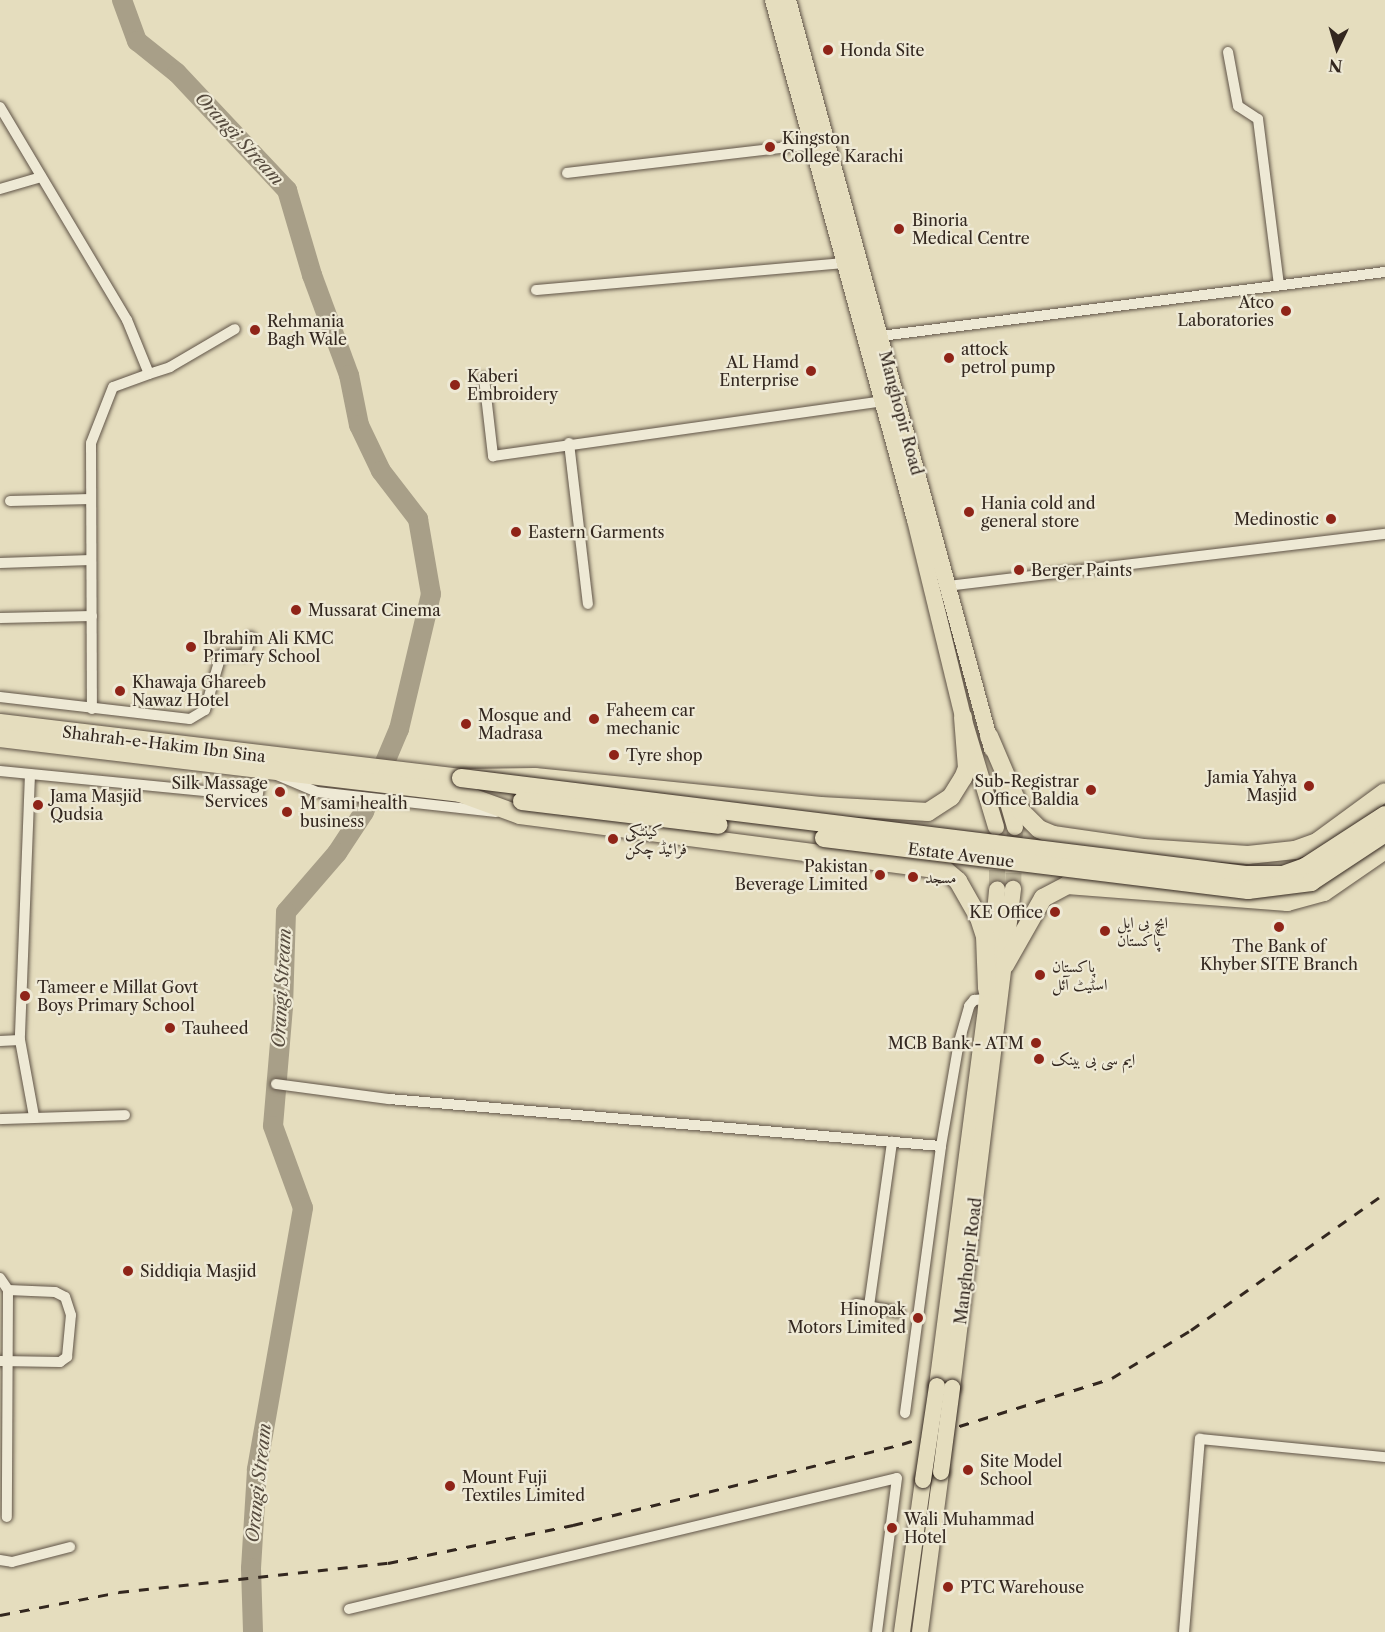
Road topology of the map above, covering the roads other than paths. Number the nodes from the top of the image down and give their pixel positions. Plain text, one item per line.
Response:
1 (773, 0) edge
2 (788, 0) edge
3 (1228, 52) dead end
4 (0, 107) edge
5 (813, 144) junction
6 (567, 173) dead end
7 (41, 177) junction
8 (0, 189) edge
9 (845, 263) junction
10 (1385, 272) edge
11 (1280, 285) junction
12 (536, 290) dead end
13 (235, 329) dead end
14 (880, 336) junction
15 (149, 374) junction
16 (484, 378) dead end
17 (882, 401) junction
18 (569, 443) junction
19 (91, 499) junction
20 (10, 501) dead end
21 (1385, 534) edge
22 (92, 560) junction
23 (0, 563) edge
24 (947, 586) junction
25 (588, 604) dead end
26 (92, 616) junction
27 (0, 618) edge
28 (251, 636) dead end
29 (0, 697) edge
30 (92, 709) junction
31 (963, 717) junction
32 (0, 723) edge
33 (989, 736) junction
34 (0, 738) edge
35 (261, 769) junction
36 (0, 771) edge
37 (327, 771) junction
38 (30, 774) junction
39 (460, 786) junction
40 (1385, 792) edge
41 (821, 806) junction
42 (521, 808) junction
43 (1385, 815) edge
44 (996, 827) tunnel mouth
45 (1015, 827) tunnel mouth
46 (1385, 833) edge
47 (1143, 848) junction
48 (1385, 850) edge
49 (908, 863) junction
50 (1205, 898) junction
51 (1005, 965) junction
52 (987, 994) junction
53 (20, 1040) junction
54 (0, 1041) edge
55 (276, 1084) dead end
56 (125, 1115) dead end
57 (34, 1116) junction
58 (0, 1119) edge
59 (892, 1142) junction
60 (941, 1146) junction
61 (0, 1278) edge
62 (8, 1290) junction
63 (856, 1304) dead end
64 (869, 1305) junction
65 (899, 1312) dead end
66 (5, 1361) edge
67 (944, 1387) junction
68 (905, 1413) dead end
69 (1385, 1457) edge
70 (7, 1516) dead end
71 (70, 1547) dead end
72 (0, 1560) edge
73 (349, 1608) dead end
74 (877, 1632) edge
75 (902, 1632) edge
76 (920, 1632) edge
77 (1184, 1632) edge

1 - 5 main road
2 - 14 main road, Manghopir Road
3 - 11 street
4 - 7 street
5 - 6 street
5 - 9 main road
7 - 8 street
7 - 15 street
9 - 12 street
9 - 17 main road
10 - 11 street
11 - 14 street
13 - 15 street
14 - 24 main road, Manghopir Road
15 - 19 street
16 - 18 street
17 - 18 street
17 - 31 main road
18 - 25 street
19 - 20 street
19 - 22 street
21 - 24 street
22 - 23 street
22 - 26 street
24 - 33 main road, Manghopir Road
26 - 27 street
26 - 30 street
28 - 30 street
29 - 30 street
31 - 41 highway
31 - 44 main road
32 - 37 highway, Shahrah-e-Hakim Ibn Sina
33 - 45 main road, Manghopir Road
33 - 47 highway
34 - 35 highway, Shahrah-e-Hakim Ibn Sina
35 - 37 highway, Shahrah-e-Hakim Ibn Sina
35 - 38 street
35 - 42 street
36 - 38 street
37 - 39 highway
38 - 53 street
39 - 41 highway
39 - 42 highway
39 - 43 highway, bridge
40 - 47 highway
41 - 49 highway
42 - 46 highway, Estate Avenue, bridge
42 - 49 highway
47 - 50 highway
48 - 50 highway
49 - 52 highway
50 - 51 highway
51 - 52 main road, Manghopir Road
51 - 67 main road, Manghopir Road
52 - 60 street
52 - 67 main road, Manghopir Road
53 - 54 street
53 - 57 street
55 - 59 street
56 - 57 street
57 - 58 street
59 - 60 street
59 - 64 street
60 - 68 street
61 - 62 street
62 - 66 street
62 - 66 street
63 - 64 street
64 - 65 street
66 - 70 street
67 - 75 main road, Manghopir Road, bridge
67 - 76 main road, Manghopir Road, bridge
69 - 77 street
71 - 72 street
73 - 74 street

